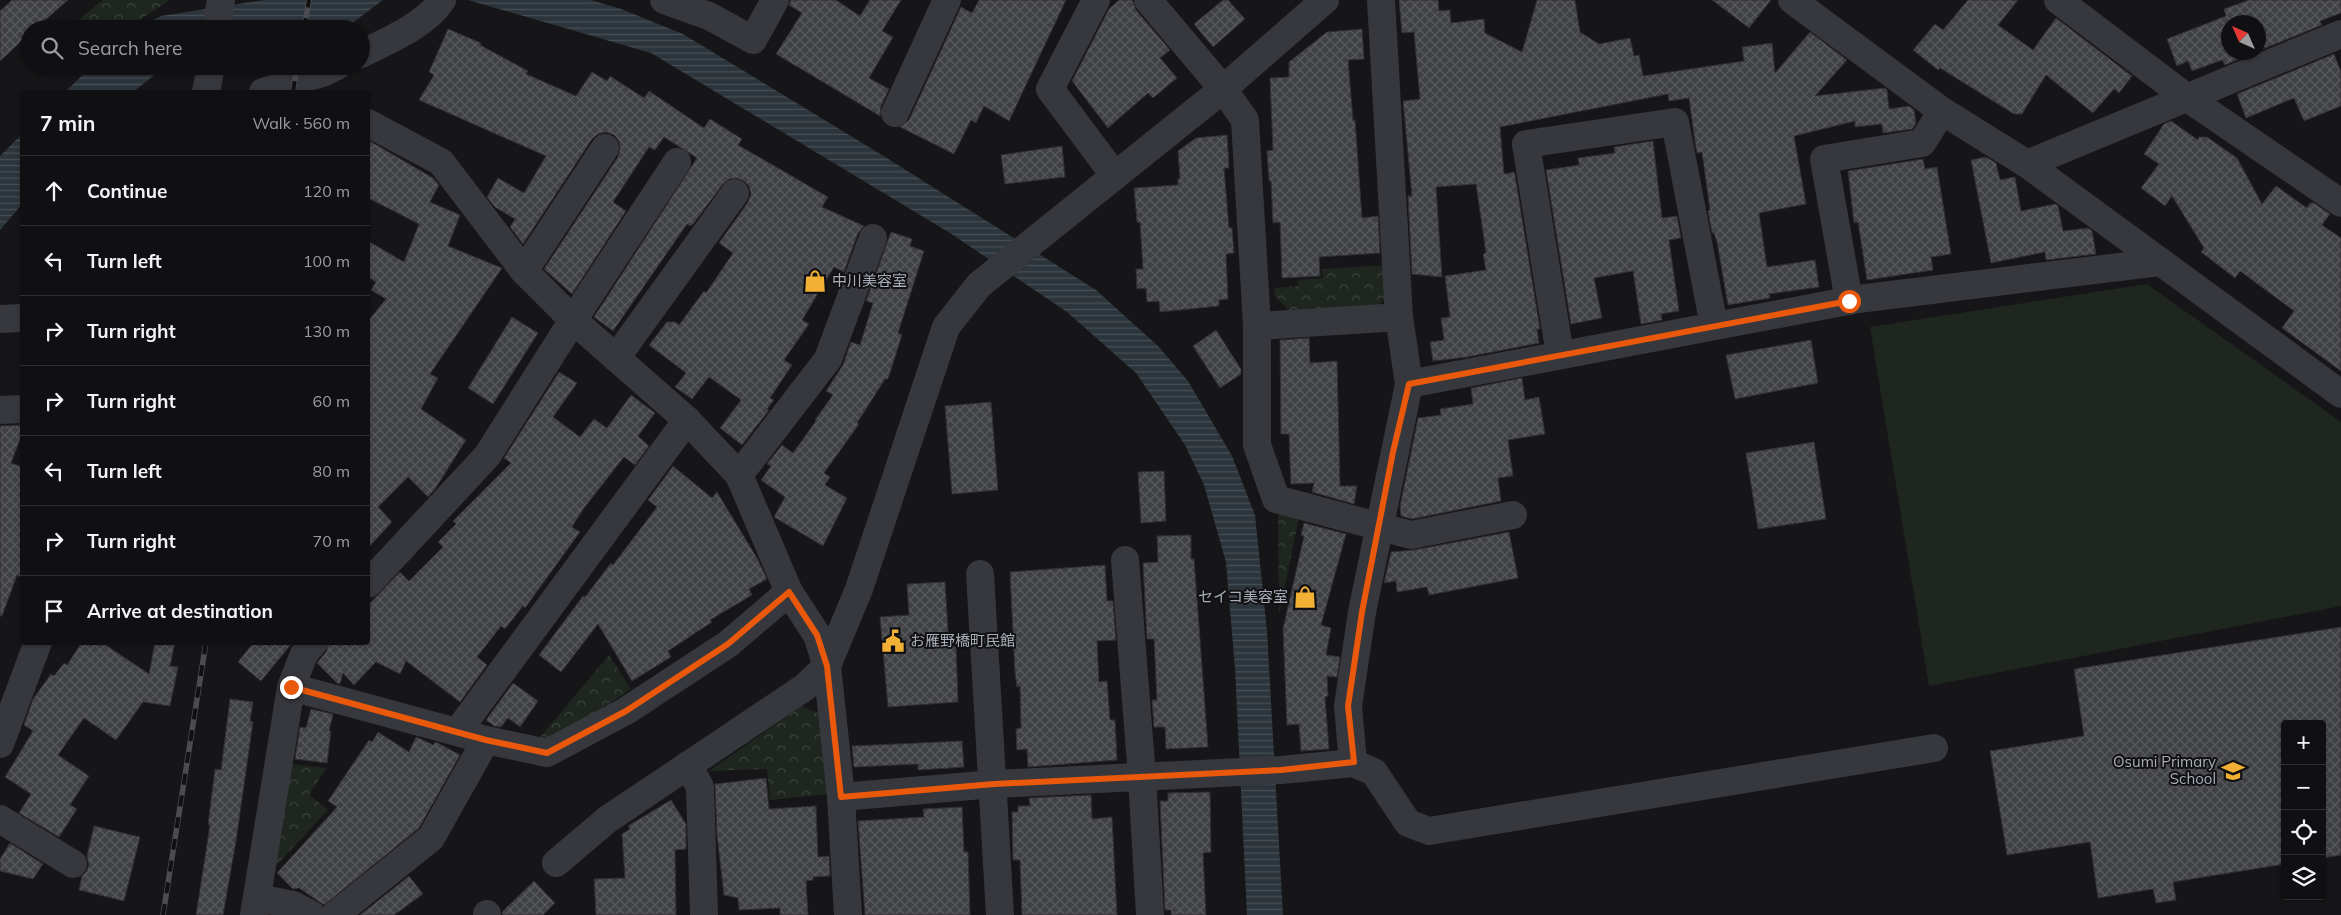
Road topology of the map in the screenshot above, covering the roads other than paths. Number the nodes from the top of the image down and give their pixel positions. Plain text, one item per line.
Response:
1 (221, 0) edge
2 (664, 0) edge
3 (775, 0) edge
4 (946, 0) edge
5 (1096, 0) edge
6 (1325, 0) edge
7 (1381, 0) edge
8 (1792, 0) edge
9 (2058, 0) edge
10 (1150, 1) edge
11 (439, 4) edge
12 (218, 20) edge
13 (2341, 34) edge
14 (370, 50) edge
15 (333, 77) edge
16 (1224, 88) junction
17 (272, 90) edge
18 (2186, 97) junction
19 (1942, 111) junction
20 (895, 113) dead end
21 (370, 124) edge
22 (605, 148) dead end
23 (677, 162) dead end
24 (2027, 164) junction
25 (1115, 176) junction
26 (735, 193) dead end
27 (2341, 204) edge
28 (874, 238) dead end
29 (2160, 262) junction
30 (524, 271) junction
31 (1849, 301) junction
32 (1399, 316) junction
33 (20, 318) edge
34 (0, 320) edge
35 (573, 320) junction
36 (1257, 326) junction
37 (1714, 326) junction
38 (1560, 355) junction
39 (616, 358) junction
40 (1409, 384) junction
41 (2341, 394) edge
42 (20, 409) edge
43 (0, 410) edge
44 (687, 420) junction
45 (739, 475) junction
46 (1513, 516) dead end
47 (1378, 528) junction
48 (1125, 560) dead end
49 (980, 574) dead end
50 (370, 582) edge
51 (789, 592) junction
52 (37, 645) edge
53 (312, 645) edge
54 (827, 666) junction
55 (291, 687) junction
56 (458, 731) junction
57 (486, 740) junction
58 (0, 744) edge
59 (1934, 748) dead end
60 (1354, 762) junction
61 (688, 764) junction
62 (1142, 777) junction
63 (994, 784) junction
64 (841, 797) junction
65 (0, 818) edge
66 (556, 863) dead end
67 (74, 864) dead end
68 (256, 907) edge
69 (312, 915) edge
70 (335, 915) edge
71 (704, 915) edge
72 (848, 915) edge
73 (1000, 915) edge
74 (1150, 915) edge

1 - 12 street
2 - 3 street
4 - 20 street
5 - 25 street
6 - 16 street
7 - 32 street
8 - 19 street
9 - 18 street
10 - 16 street
11 - 14 street
13 - 18 street
15 - 17 street
16 - 25 street
16 - 36 street
18 - 24 street
18 - 27 street
19 - 24 street
19 - 31 street
21 - 30 street
22 - 30 street
23 - 35 street
24 - 29 street
25 - 54 street
26 - 39 street
28 - 45 street
29 - 31 street
29 - 41 street
30 - 35 street
31 - 37 street
32 - 36 street
32 - 40 street
33 - 34 street
35 - 39 street
35 - 50 street
36 - 47 street
37 - 38 street
37 - 38 street
38 - 40 street
39 - 44 street
40 - 47 street
42 - 43 street
44 - 45 street
44 - 56 street
45 - 51 street
46 - 47 street
47 - 60 street
48 - 62 street
49 - 63 street
51 - 54 street
51 - 57 street
52 - 58 street
53 - 55 street
54 - 61 street
54 - 64 street
55 - 56 street
55 - 68 street
56 - 57 street
57 - 70 street
59 - 60 street
60 - 62 street
61 - 66 street
61 - 71 street
62 - 63 street
62 - 74 street
63 - 64 street
63 - 73 street
64 - 72 street
65 - 67 street
68 - 69 street

